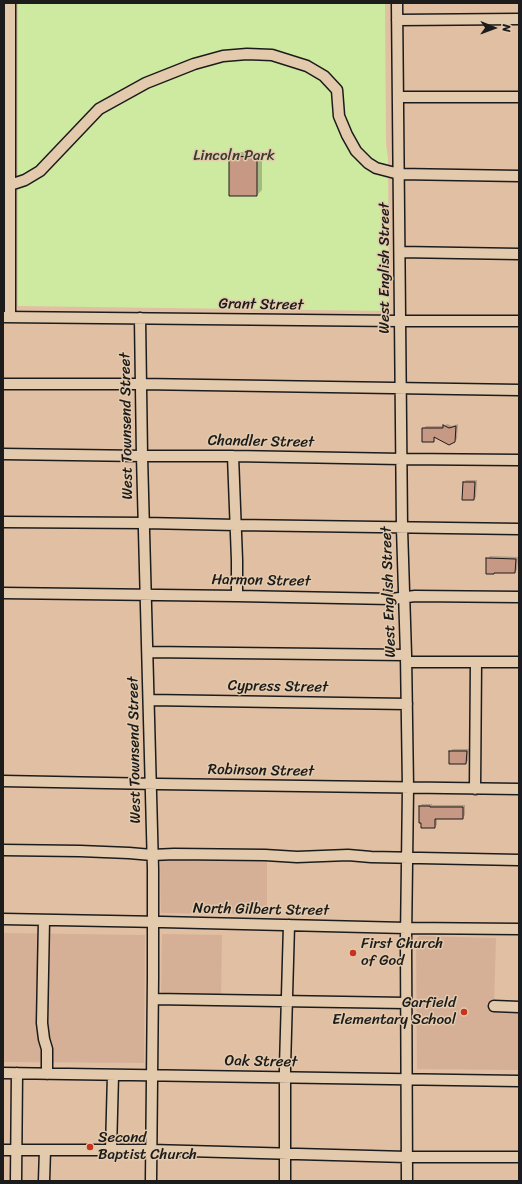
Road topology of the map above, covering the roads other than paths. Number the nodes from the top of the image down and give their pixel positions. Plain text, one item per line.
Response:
1 (10, 3) edge
2 (397, 3) edge
3 (519, 19) edge
4 (397, 20) junction
5 (6, 44) edge
6 (399, 97) junction
7 (519, 97) edge
8 (6, 111) edge
9 (399, 174) junction
10 (519, 176) edge
11 (8, 181) edge
12 (6, 248) edge
13 (400, 252) junction
14 (519, 254) edge
15 (6, 317) edge
16 (140, 318) junction
17 (400, 321) junction
18 (519, 321) edge
19 (3, 384) edge
20 (141, 384) junction
21 (401, 389) junction
22 (519, 390) edge
23 (3, 454) edge
24 (142, 456) junction
25 (233, 456) junction
26 (402, 459) junction
27 (519, 460) edge
28 (3, 522) edge
29 (145, 523) junction
30 (236, 525) junction
31 (402, 528) junction
32 (519, 529) edge
33 (3, 593) edge
34 (146, 595) junction
35 (238, 596) junction
36 (519, 597) edge
37 (404, 598) junction
38 (148, 652) junction
39 (406, 658) junction
40 (476, 662) junction
41 (519, 662) edge
42 (149, 700) junction
43 (407, 704) junction
44 (3, 781) edge
45 (151, 784) junction
46 (408, 788) junction
47 (475, 789) junction
48 (519, 789) edge
49 (3, 850) edge
50 (152, 855) junction
51 (407, 857) junction
52 (519, 860) edge
53 (3, 919) edge
54 (44, 920) junction
55 (153, 922) junction
56 (289, 925) junction
57 (406, 928) junction
58 (519, 929) edge
59 (153, 999) junction
60 (287, 1002) junction
61 (406, 1003) junction
62 (494, 1006) dead end
63 (519, 1007) edge
64 (3, 1073) edge
65 (17, 1073) junction
66 (47, 1074) junction
67 (113, 1075) junction
68 (152, 1075) junction
69 (286, 1077) junction
70 (407, 1079) junction
71 (519, 1081) edge
72 (3, 1150) edge
73 (16, 1150) junction
74 (45, 1150) junction
75 (111, 1150) junction
76 (151, 1150) junction
77 (285, 1154) junction
78 (407, 1157) junction
79 (519, 1157) edge
80 (16, 1181) edge
81 (44, 1181) edge
82 (151, 1181) edge
83 (285, 1181) edge
84 (407, 1181) edge

1 - 5 street
2 - 4 street, West English Street
3 - 4 street
4 - 6 street, West English Street
5 - 8 street
6 - 7 street
6 - 9 street, West English Street
8 - 11 street
9 - 10 street
9 - 11 street
9 - 13 street, West English Street
11 - 12 street
12 - 15 street
13 - 14 street
13 - 17 street, West English Street
15 - 16 street, Grant Street
16 - 17 street, Grant Street
16 - 20 street, West Townsend Street
17 - 18 street, Grant Street
17 - 21 street, West English Street
19 - 20 street
20 - 21 street
20 - 24 street, West Townsend Street
21 - 22 street
21 - 26 street, West English Street
23 - 24 street, Chandler Street
24 - 25 street, Chandler Street
24 - 29 street, West Townsend Street
25 - 26 street, Chandler Street
25 - 30 street
26 - 27 street, Chandler Street
26 - 31 street, West English Street
28 - 29 street
29 - 30 street
29 - 34 street, West Townsend Street
30 - 31 street
30 - 35 street
31 - 32 street
31 - 37 street, West English Street
33 - 34 street, Harmon Street
34 - 35 street, Harmon Street
34 - 38 street, West Townsend Street
35 - 37 street, Harmon Street
36 - 37 street, Harmon Street
37 - 39 street, West English Street
38 - 39 street
38 - 42 street, West Townsend Street
39 - 40 street
39 - 43 street, West English Street
40 - 41 street
40 - 47 street
42 - 43 street, Cypress Street
42 - 45 street, West Townsend Street
43 - 46 street, West English Street
44 - 45 street, Robinson Street
45 - 46 street, Robinson Street
45 - 50 street, West Townsend Street
46 - 47 street, Robinson Street
46 - 51 street, West English Street
47 - 48 street, Robinson Street
49 - 50 street
50 - 51 street
50 - 55 street, West Townsend Street
51 - 52 street
51 - 57 street, West English Street
53 - 54 street, North Gilbert Street
54 - 55 street, North Gilbert Street
54 - 66 street
55 - 56 street, North Gilbert Street
55 - 59 street, West Townsend Street
56 - 57 street, North Gilbert Street
56 - 60 street
57 - 58 street, North Gilbert Street
57 - 61 street, West English Street
59 - 60 street
59 - 68 street, West Townsend Street
60 - 61 street
60 - 69 street
61 - 70 street, West English Street
62 - 63 street
64 - 65 street, Oak Street
65 - 66 street, Oak Street
65 - 73 street
66 - 67 street, Oak Street
67 - 68 street, Oak Street
67 - 75 street
68 - 69 street, Oak Street
68 - 76 street, West Townsend Street
69 - 70 street, Oak Street
69 - 77 street
70 - 71 street, Oak Street
70 - 78 street, West English Street
72 - 73 street
73 - 74 street
73 - 80 street
74 - 75 street
74 - 81 street
75 - 76 street
76 - 77 street
76 - 82 street, West Townsend Street
77 - 78 street
77 - 83 street
78 - 79 street
78 - 84 street, West English Street

